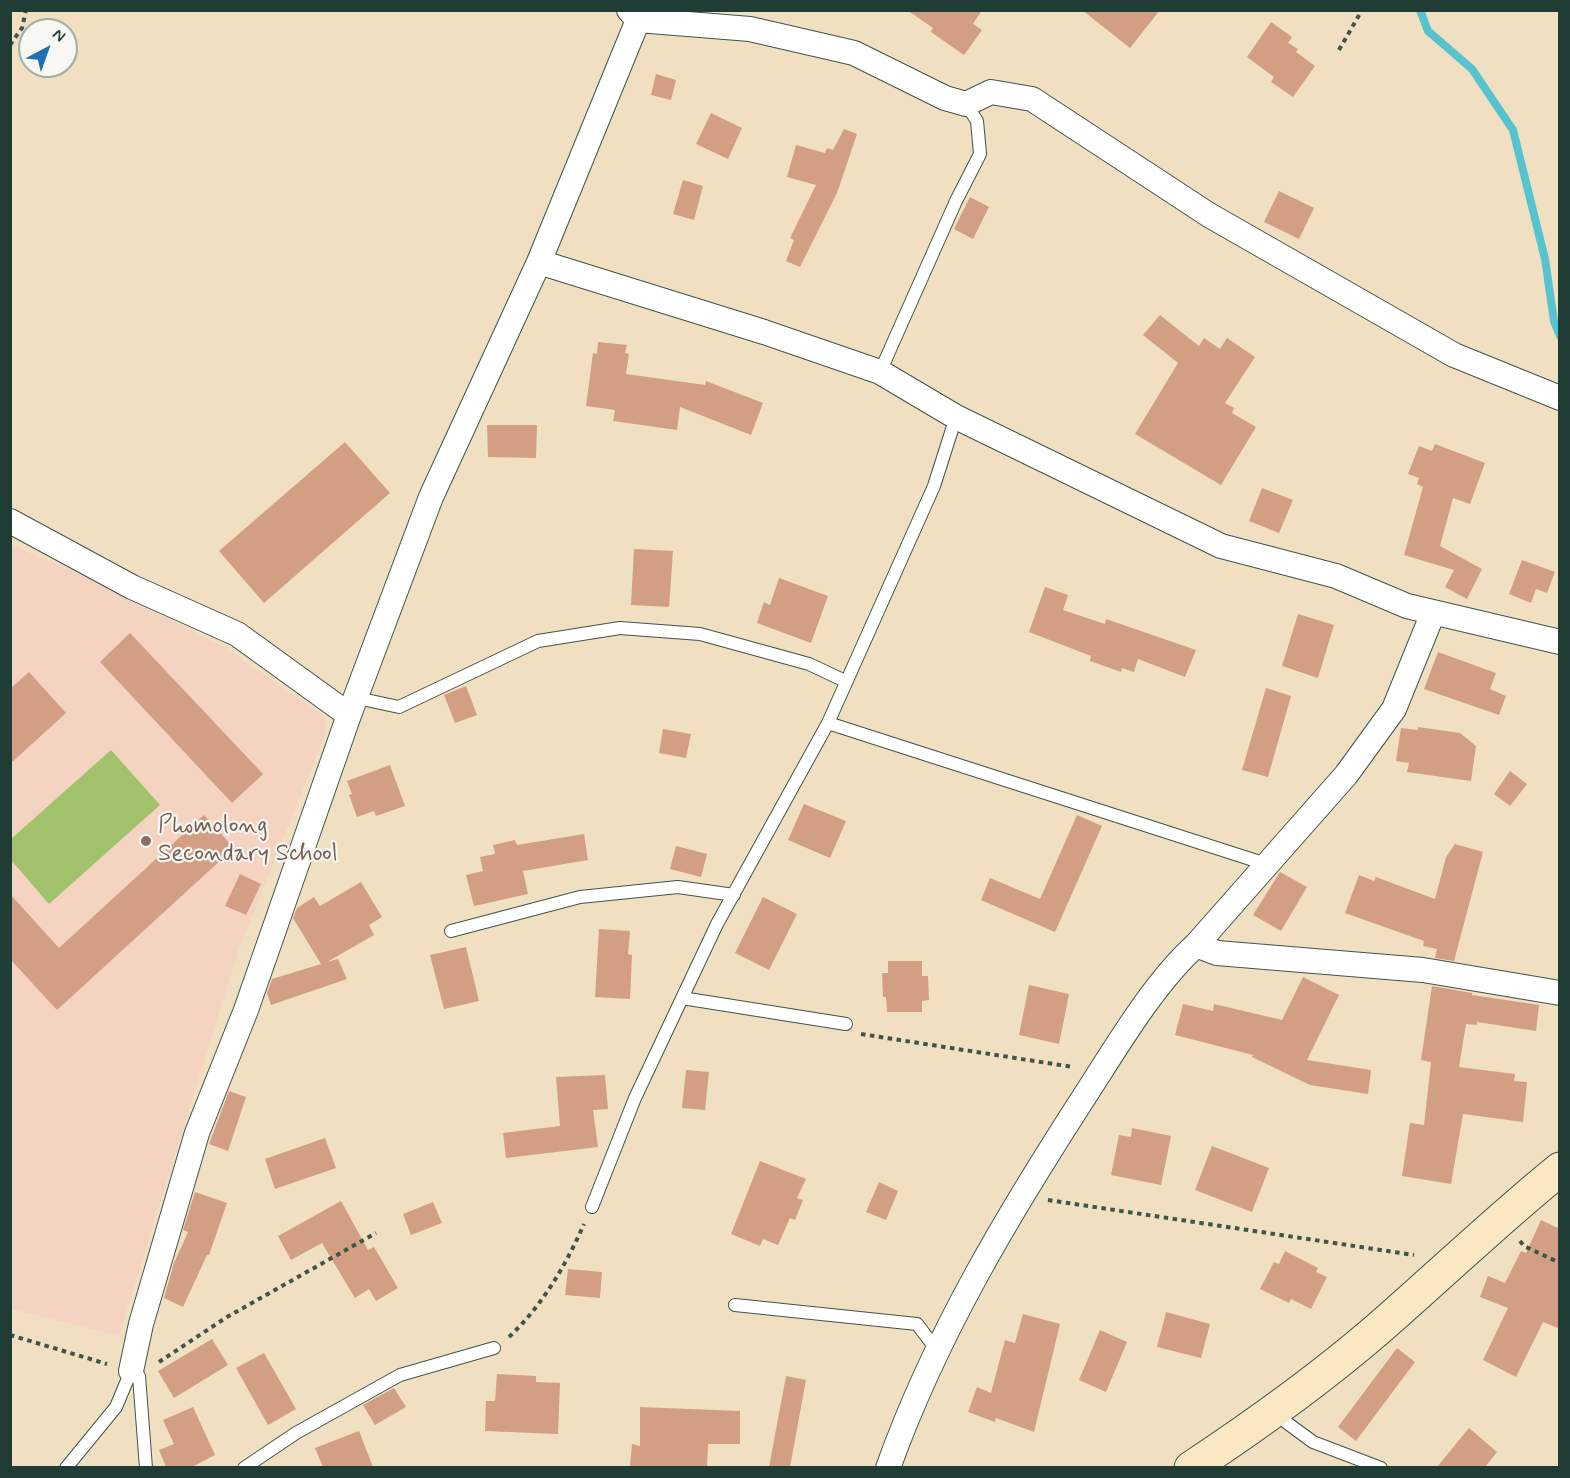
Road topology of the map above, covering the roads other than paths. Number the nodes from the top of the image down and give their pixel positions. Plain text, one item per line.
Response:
1 (634, 15) edge
2 (966, 104) junction
3 (539, 262) junction
4 (880, 372) junction
5 (1560, 398) edge
6 (956, 417) junction
7 (10, 521) edge
8 (1433, 613) junction
9 (1560, 642) edge
10 (845, 681) junction
11 (353, 707) junction
12 (828, 723) junction
13 (1266, 864) junction
14 (734, 895) junction
15 (451, 931) dead end
16 (1196, 945) junction
17 (1560, 993) edge
18 (682, 998) junction
19 (840, 1023) road end
20 (1560, 1169) edge
21 (592, 1207) road end
22 (735, 1305) dead end
23 (494, 1348) road end
24 (936, 1349) junction
25 (135, 1374) junction
26 (1274, 1413) junction
27 (66, 1467) edge
28 (146, 1467) edge
29 (244, 1467) edge
30 (888, 1467) edge
31 (1191, 1467) edge
32 (1381, 1467) edge

1 - 2 street
1 - 3 street
2 - 4 lane
2 - 5 street
3 - 4 street
3 - 11 street
4 - 6 street
6 - 8 street
6 - 10 lane
7 - 11 street
8 - 9 street
8 - 13 street
10 - 11 lane
10 - 12 lane
11 - 25 street
12 - 13 lane
12 - 14 lane
13 - 16 street
14 - 15 lane
14 - 18 lane
16 - 17 street
16 - 24 street
18 - 19 lane
18 - 21 lane
20 - 26 street
22 - 24 lane
23 - 29 lane
24 - 30 street
25 - 27 lane
25 - 28 lane
26 - 31 street
26 - 32 lane

